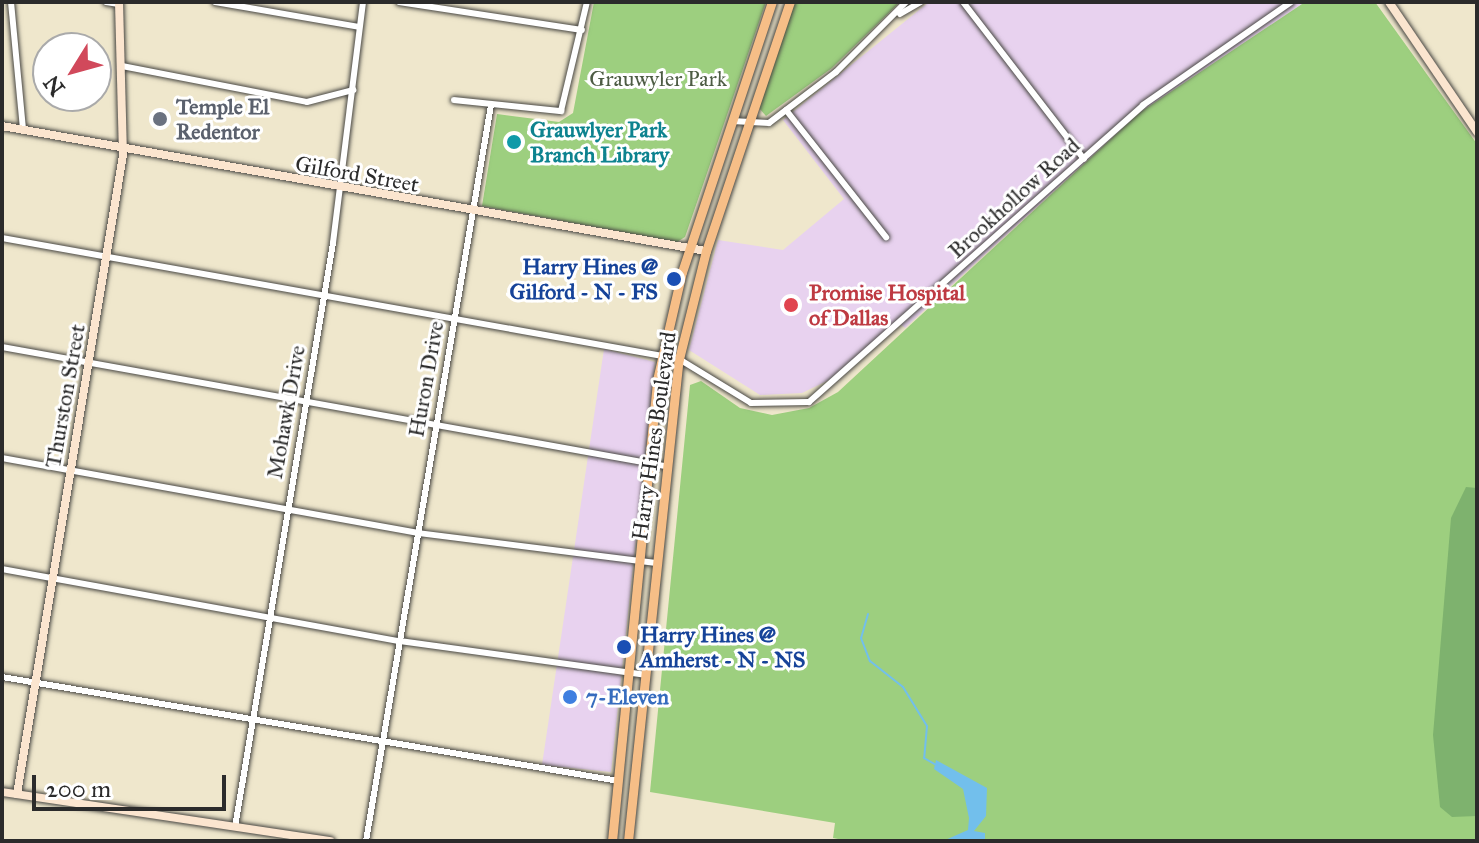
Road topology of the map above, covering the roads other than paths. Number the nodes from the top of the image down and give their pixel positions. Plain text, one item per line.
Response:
1 (11, 2) edge
2 (106, 2) edge
3 (215, 2) edge
4 (363, 2) edge
5 (399, 2) edge
6 (587, 2) edge
7 (772, 2) edge
8 (790, 2) edge
9 (906, 2) edge
10 (921, 2) edge
11 (963, 2) edge
12 (1291, 2) edge
13 (1389, 2) edge
14 (119, 3) edge
15 (897, 16) junction
16 (359, 27) junction
17 (582, 30) junction
18 (122, 66) junction
19 (353, 90) junction
20 (454, 100) dead end
21 (491, 105) junction
22 (786, 110) junction
23 (1477, 115) edge
24 (732, 121) junction
25 (747, 125) junction
26 (2, 126) edge
27 (1475, 129) edge
28 (23, 130) junction
29 (124, 149) junction
30 (1084, 159) junction
31 (340, 190) junction
32 (473, 212) junction
33 (886, 237) dead end
34 (2, 238) edge
35 (688, 251) junction
36 (706, 251) junction
37 (107, 257) junction
38 (324, 296) junction
39 (455, 318) junction
40 (2, 347) edge
41 (662, 356) junction
42 (679, 359) junction
43 (89, 363) junction
44 (306, 402) junction
45 (436, 426) junction
46 (2, 458) edge
47 (649, 463) junction
48 (665, 466) junction
49 (71, 469) junction
50 (287, 510) junction
51 (418, 533) junction
52 (640, 561) junction
53 (655, 563) junction
54 (2, 569) edge
55 (52, 578) junction
56 (270, 617) junction
57 (399, 641) junction
58 (631, 673) junction
59 (646, 675) junction
60 (2, 677) edge
61 (35, 683) junction
62 (253, 724) junction
63 (383, 745) junction
64 (619, 781) junction
65 (2, 792) edge
66 (17, 794) junction
67 (235, 827) junction
68 (330, 841) edge
69 (366, 841) edge
70 (612, 841) edge
71 (628, 841) edge

1 - 28 street
2 - 14 street
3 - 16 street
4 - 16 street, Mohawk Drive
5 - 17 street
6 - 17 street
7 - 24 main road, Harry Hines Boulevard
8 - 25 main road, Harry Hines Boulevard
9 - 15 street
10 - 15 street
11 - 30 street
12 - 30 street, Brookhollow Road
13 - 27 street
14 - 18 street, Thurston Street
15 - 22 street
16 - 19 street, Mohawk Drive
17 - 21 street
18 - 19 street
18 - 29 street, Thurston Street
19 - 31 street, Mohawk Drive
20 - 21 street
21 - 32 street, Huron Drive
22 - 25 street
22 - 33 street
23 - 27 street
24 - 25 street
24 - 35 main road, Harry Hines Boulevard
25 - 36 main road, Harry Hines Boulevard
26 - 28 street, Gilford Street
28 - 29 street, Gilford Street
29 - 31 street, Gilford Street
29 - 37 street, Thurston Street
30 - 42 street, Brookhollow Road
31 - 32 street, Gilford Street
31 - 38 street, Mohawk Drive
32 - 35 street, Gilford Street
32 - 39 street, Huron Drive
34 - 37 street
35 - 36 street, Gilford Street
35 - 41 main road, Harry Hines Boulevard
36 - 42 main road, Harry Hines Boulevard
37 - 38 street
37 - 43 street, Thurston Street
38 - 39 street
38 - 44 street, Mohawk Drive
39 - 41 street
39 - 45 street, Huron Drive
40 - 43 street
41 - 42 street
41 - 47 main road, Harry Hines Boulevard
42 - 48 main road, Harry Hines Boulevard
43 - 44 street
43 - 49 street, Thurston Street
44 - 45 street
44 - 50 street, Mohawk Drive
45 - 47 street
45 - 51 street, Huron Drive
46 - 49 street
47 - 48 street
47 - 52 main road, Harry Hines Boulevard
48 - 53 main road, Harry Hines Boulevard
49 - 50 street
49 - 55 street, Thurston Street
50 - 51 street
50 - 56 street, Mohawk Drive
51 - 52 street
51 - 57 street, Huron Drive
52 - 53 street
52 - 58 main road, Harry Hines Boulevard
53 - 59 main road, Harry Hines Boulevard
54 - 55 street
55 - 56 street
55 - 61 street, Thurston Street
56 - 57 street
56 - 62 street, Mohawk Drive
57 - 58 street
57 - 63 street, Huron Drive
58 - 59 street
58 - 64 main road, Harry Hines Boulevard
59 - 71 main road, Harry Hines Boulevard
60 - 61 street
61 - 62 street
61 - 66 street, Thurston Street
62 - 63 street
62 - 67 street, Mohawk Drive
63 - 64 street
63 - 69 street, Huron Drive
64 - 70 main road, Harry Hines Boulevard
65 - 66 street
66 - 67 street
67 - 68 street

